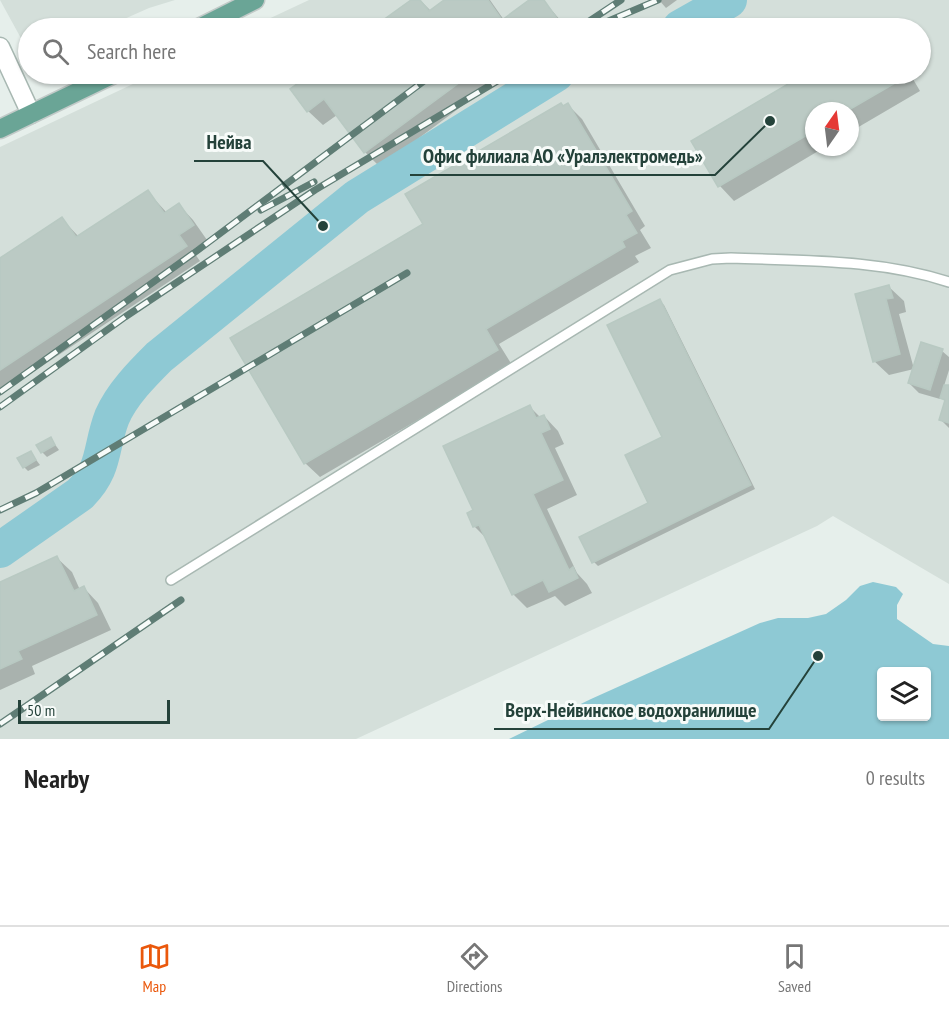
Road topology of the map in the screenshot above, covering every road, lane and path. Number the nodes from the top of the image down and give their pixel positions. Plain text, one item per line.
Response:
1 (255, 0) edge
2 (219, 18) edge
3 (0, 47) edge
4 (93, 84) edge
5 (31, 114) junction
6 (0, 129) edge
7 (949, 282) edge
8 (171, 580) dead end

1 - 2 main road
3 - 5 street
4 - 5 main road
5 - 6 main road
7 - 8 lane

